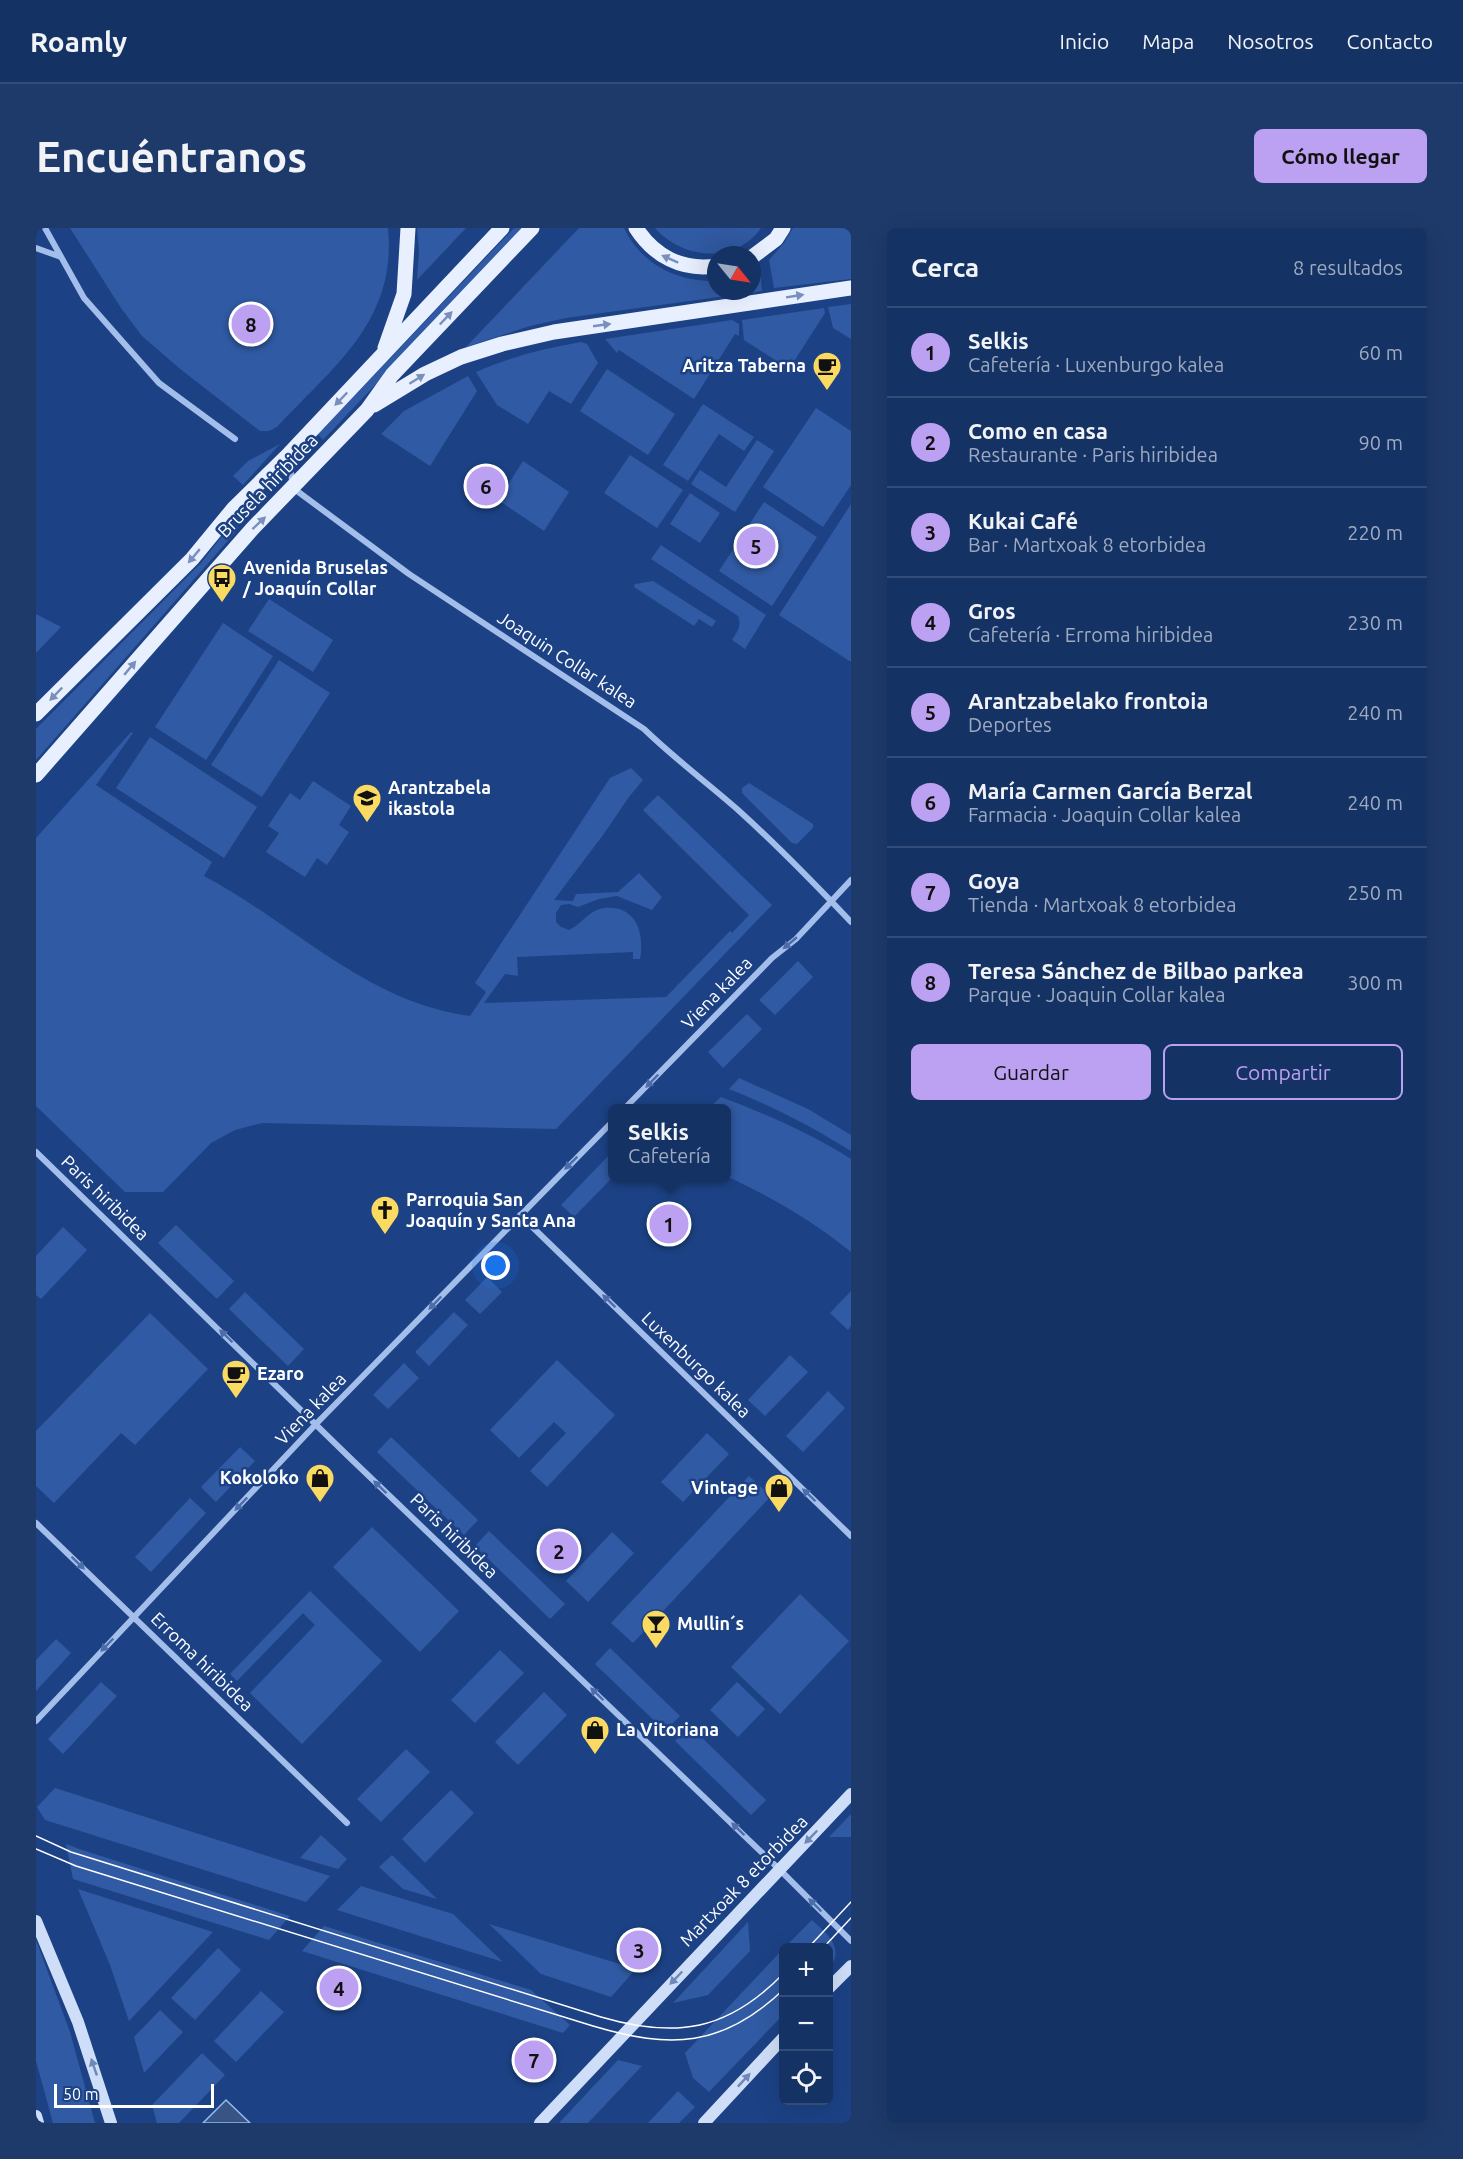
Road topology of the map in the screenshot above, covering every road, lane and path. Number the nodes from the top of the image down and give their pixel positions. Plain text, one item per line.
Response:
1 (45, 228) edge
2 (408, 228) edge
3 (501, 228) edge
4 (532, 228) edge
5 (636, 228) edge
6 (783, 228) edge
7 (36, 248) edge
8 (761, 250) edge
9 (62, 257) junction
10 (707, 266) edge
11 (851, 288) edge
12 (382, 357) junction
13 (367, 410) junction
14 (235, 440) dead end
15 (289, 454) junction
16 (293, 488) junction
17 (36, 714) edge
18 (36, 775) edge
19 (851, 880) edge
20 (831, 901) junction
21 (851, 922) edge
22 (629, 1104) edge
23 (608, 1126) edge
24 (36, 1152) edge
25 (520, 1215) junction
26 (316, 1424) junction
27 (36, 1523) edge
28 (851, 1536) edge
29 (134, 1617) junction
30 (36, 1721) edge
31 (851, 1794) edge
32 (346, 1823) dead end
33 (780, 1870) junction
34 (36, 1920) edge
35 (851, 1941) edge
36 (851, 1966) edge
37 (833, 1984) edge
38 (779, 2041) edge
39 (36, 2116) edge
40 (38, 2123) edge
41 (111, 2123) edge
42 (540, 2123) edge
43 (704, 2123) edge

1 - 9 street
2 - 12 main road
3 - 12 main road, Brusela hiribidea
13 -> 4 main road, Brusela hiribidea
10 -> 5 main road
6 - 8 main road
7 - 9 street
9 - 14 street
13 -> 11 main road
12 -> 15 main road, Brusela hiribidea
13 - 16 main road, Brusela hiribidea
15 - 16 street
15 -> 17 main road, Brusela hiribidea
18 -> 16 main road, Brusela hiribidea
16 - 20 street, Joaquin Collar kalea
19 - 20 street, Viena kalea
20 - 21 street, Joaquin Collar kalea
20 -> 22 street, Viena kalea
23 -> 25 street, Viena kalea
26 -> 24 street, Paris hiribidea
25 -> 26 street, Viena kalea
28 -> 25 street, Luxenburgo kalea
26 -> 29 street, Viena kalea
33 -> 26 street, Paris hiribidea
27 -> 29 street, Erroma hiribidea
29 -> 30 street, Viena kalea
29 - 32 street, Erroma hiribidea
31 -> 33 street, Martxoak 8 etorbidea
35 -> 33 street, Paris hiribidea
33 -> 42 street, Martxoak 8 etorbidea
41 -> 34 street
36 - 37 street
43 -> 38 street
39 - 40 street

